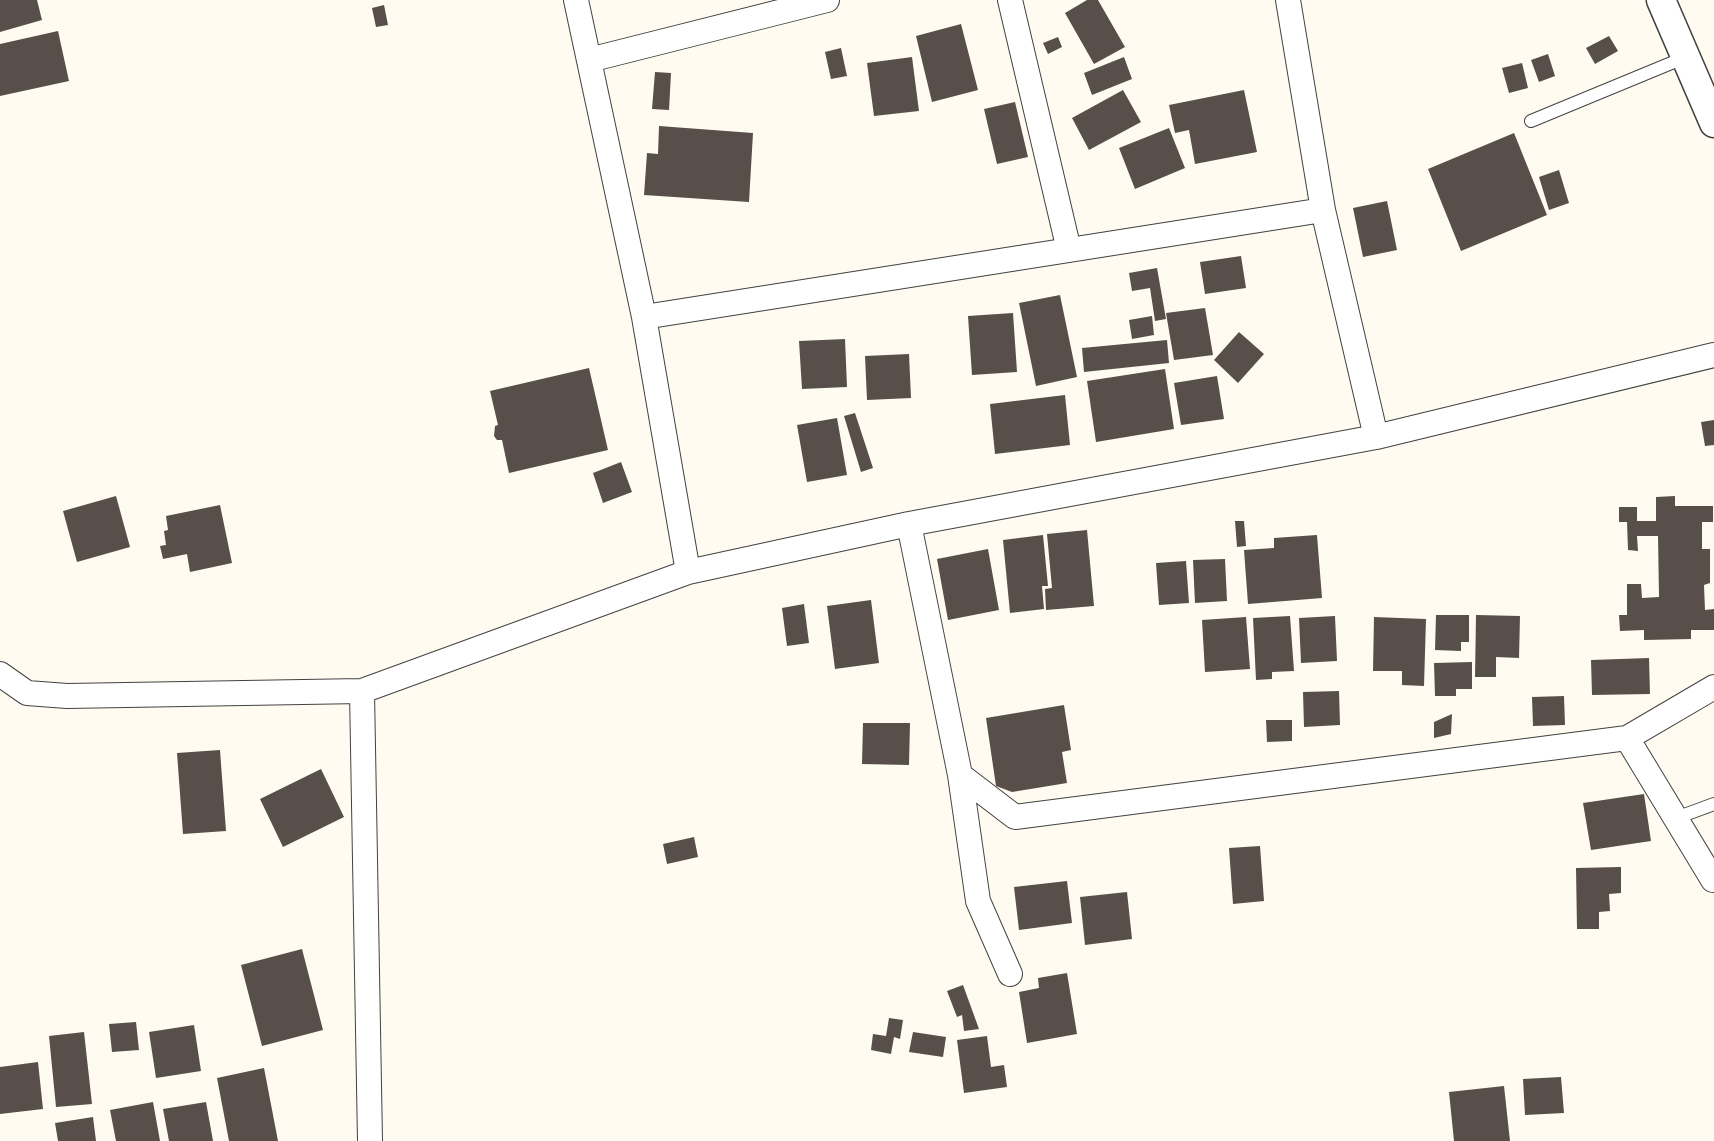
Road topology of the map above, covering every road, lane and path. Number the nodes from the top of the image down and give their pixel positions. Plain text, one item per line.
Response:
1 (576, 0) edge
2 (828, 0) edge
3 (1010, 0) edge
4 (1288, 0) edge
5 (1661, 0) edge
6 (1686, 57) junction
7 (589, 60) junction
8 (1531, 121) dead end
9 (1714, 123) edge
10 (1323, 210) junction
11 (1069, 250) junction
12 (644, 317) junction
13 (1714, 355) edge
14 (1376, 436) junction
15 (909, 524) junction
16 (688, 572) junction
17 (0, 674) edge
18 (1714, 687) edge
19 (362, 691) junction
20 (1627, 738) junction
21 (960, 775) junction
22 (1714, 804) edge
23 (1676, 818) junction
24 (1713, 880) edge
25 (1010, 974) dead end
26 (370, 1141) edge

1 - 7 street
2 - 7 street
3 - 11 street
4 - 10 street
5 - 6 street
6 - 8 lane
6 - 9 street
7 - 12 street
10 - 11 street
10 - 14 street
11 - 12 street
12 - 16 street
13 - 14 street
14 - 15 street
15 - 16 street
15 - 21 street
16 - 19 street
17 - 19 street
18 - 20 street
19 - 26 street
20 - 21 street
20 - 23 street
21 - 25 street
22 - 23 lane
23 - 24 street

